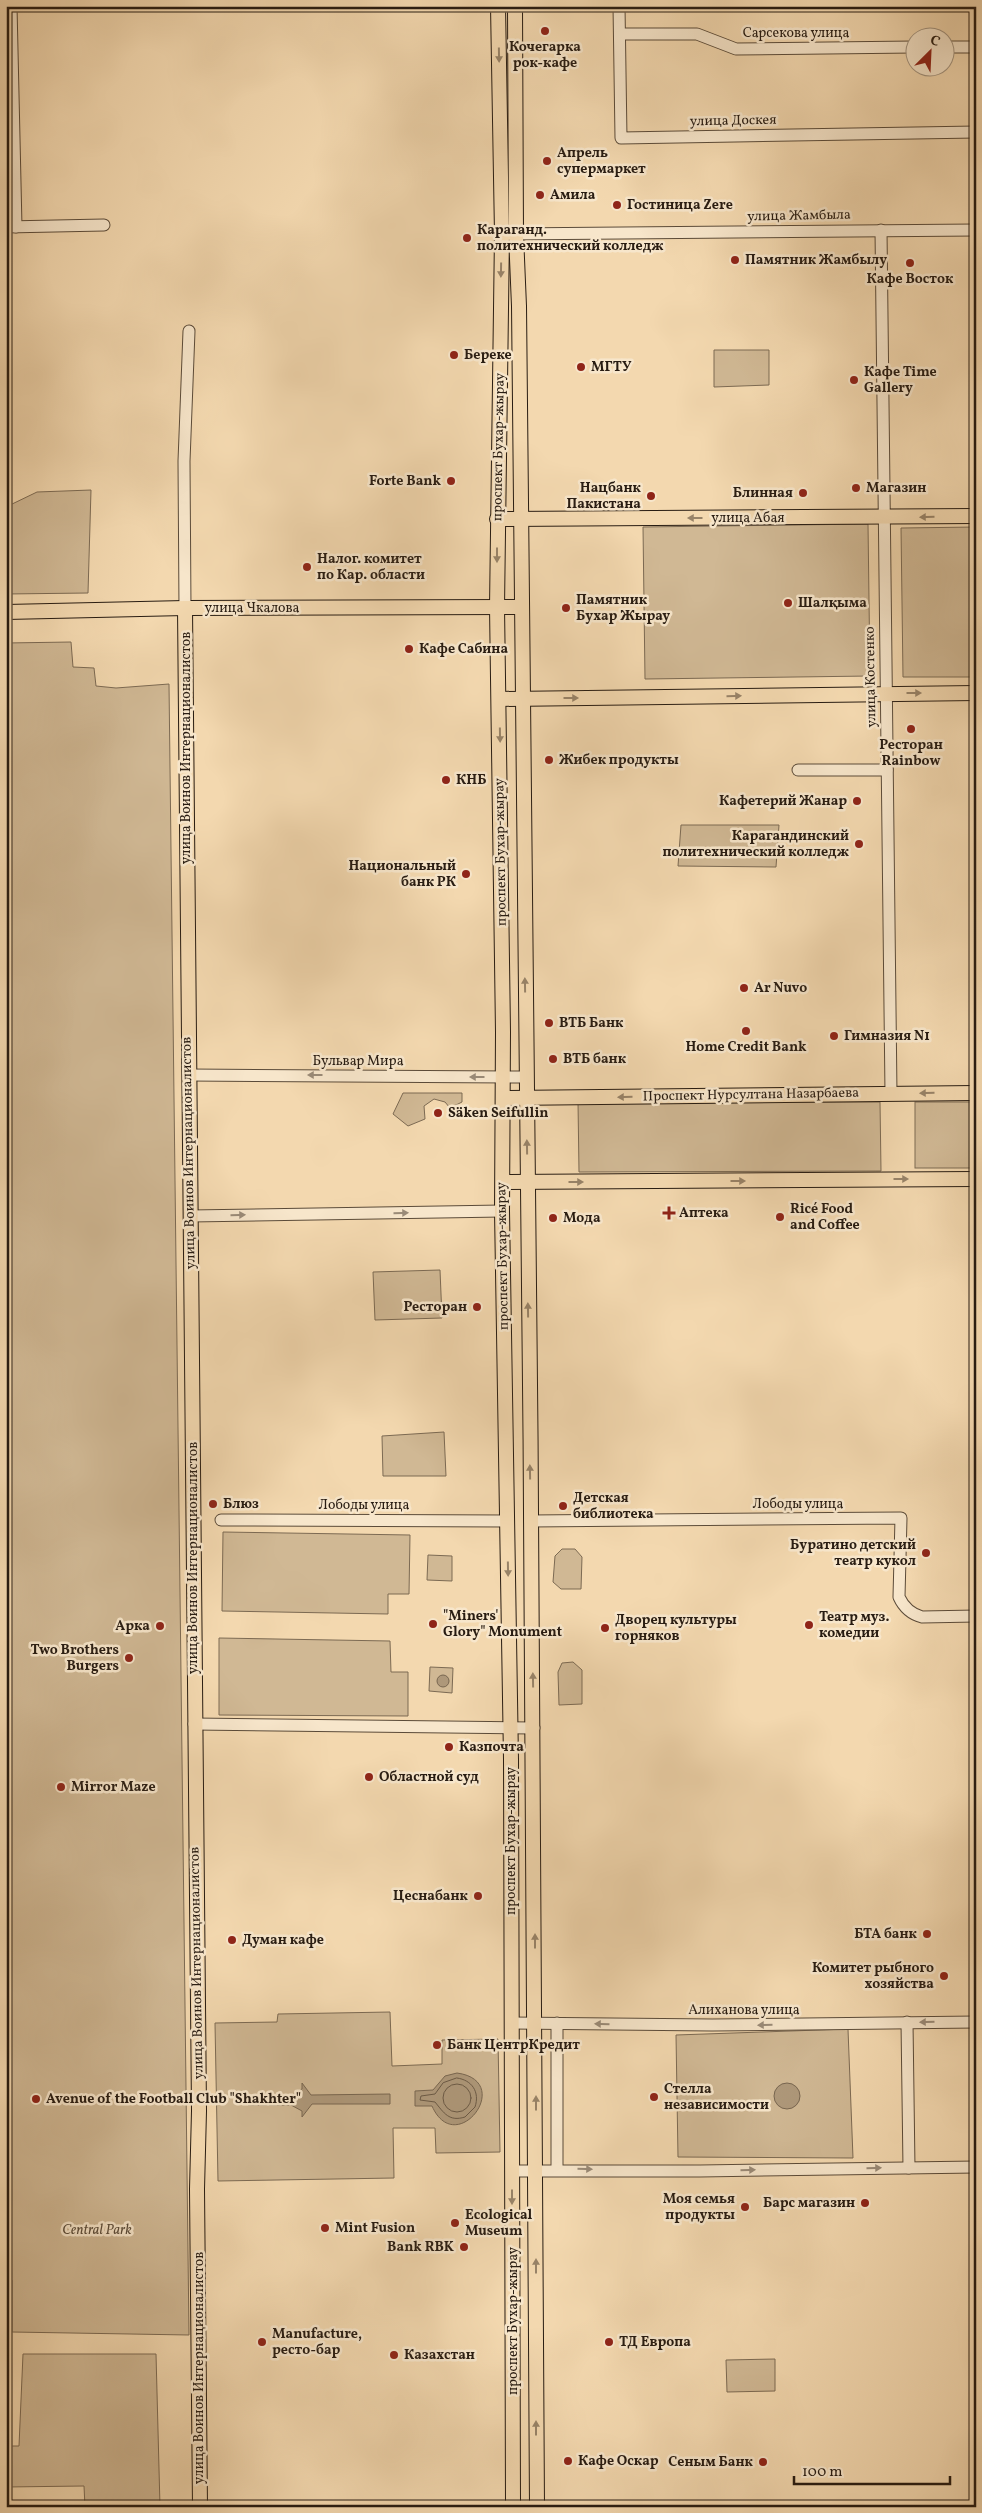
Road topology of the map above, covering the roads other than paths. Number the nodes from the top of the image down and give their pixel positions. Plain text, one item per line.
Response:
1 (12, 6) edge
2 (498, 6) edge
3 (515, 6) edge
4 (619, 6) edge
5 (620, 34) junction
6 (904, 47) edge
7 (954, 47) edge
8 (976, 47) edge
9 (976, 132) edge
10 (104, 225) dead end
11 (11, 227) edge
12 (881, 230) junction
13 (976, 230) edge
14 (509, 234) junction
15 (189, 331) dead end
16 (976, 516) edge
17 (884, 518) junction
18 (497, 519) junction
19 (521, 520) junction
20 (497, 607) junction
21 (522, 607) junction
22 (185, 608) junction
23 (6, 612) edge
24 (886, 693) junction
25 (976, 693) edge
26 (523, 698) junction
27 (499, 699) junction
28 (798, 770) dead end
29 (887, 770) junction
30 (189, 1074) junction
31 (504, 1077) junction
32 (526, 1077) junction
33 (976, 1093) edge
34 (890, 1094) junction
35 (503, 1098) junction
36 (526, 1098) junction
37 (976, 1179) edge
38 (503, 1182) junction
39 (527, 1182) junction
40 (502, 1211) junction
41 (190, 1216) junction
42 (221, 1520) dead end
43 (507, 1521) junction
44 (530, 1521) junction
45 (976, 1616) edge
46 (194, 1724) junction
47 (511, 1728) junction
48 (534, 1728) junction
49 (512, 2022) junction
50 (907, 2022) junction
51 (976, 2022) edge
52 (535, 2023) junction
53 (557, 2023) junction
54 (976, 2167) edge
55 (909, 2168) junction
56 (536, 2170) junction
57 (558, 2170) junction
58 (512, 2171) junction
59 (200, 2507) edge
60 (513, 2507) edge
61 (537, 2507) edge

1 - 11 street
2 -> 14 main road, проспект Бухар-жырау
3 - 14 main road, проспект Бухар-жырау
4 - 5 street, улица Доскея
5 - 6 street, Сарсекова улица
5 - 9 street, улица Доскея
7 - 8 street
10 - 11 street
12 - 13 street, улица Жамбыла
12 - 14 street, улица Жамбыла
12 - 17 street, улица Костенко
14 -> 18 main road, проспект Бухар-жырау
14 - 19 main road, проспект Бухар-жырау
15 - 22 street
16 -> 17 main road, улица Абая
17 -> 19 main road, улица Абая
17 - 24 street, улица Костенко
18 - 19 main road, улица Абая
18 -> 20 main road, проспект Бухар-жырау
19 - 21 main road, проспект Бухар-жырау
20 - 21 main road, улица Чкалова
20 - 22 main road, улица Чкалова
20 - 27 main road, проспект Бухар-жырау
21 - 26 main road, проспект Бухар-жырау
22 - 23 main road, улица Чкалова
22 - 30 main road, улица Воинов Интернационалистов
24 -> 25 main road
26 -> 24 main road
24 - 29 street, улица Костенко
26 - 27 main road
32 -> 26 main road, проспект Бухар-жырау
27 -> 31 main road, проспект Бухар-жырау
28 - 29 street
29 - 34 street, улица Костенко
31 -> 30 street, Бульвар Мира
30 - 41 main road, улица Воинов Интернационалистов
31 - 32 street, Бульвар Мира
31 - 35 main road, проспект Бухар-жырау
32 - 36 main road, проспект Бухар-жырау
33 -> 34 main road, Проспект Нурсултана Назарбаева
34 -> 36 main road, Проспект Нурсултана Назарбаева
35 - 36 main road, Проспект Нурсултана Назарбаева
35 - 38 main road, проспект Бухар-жырау
39 -> 36 main road, проспект Бухар-жырау
39 -> 37 main road
38 - 39 main road
38 - 40 main road, проспект Бухар-жырау
44 -> 39 main road, проспект Бухар-жырау
41 -> 40 street
40 - 43 main road, проспект Бухар-жырау
41 - 46 main road, улица Воинов Интернационалистов
42 - 43 street, Лободы улица
43 -> 47 main road, проспект Бухар-жырау
44 - 45 street, Лободы улица
48 -> 44 main road, проспект Бухар-жырау
46 - 47 street
46 - 59 main road, улица Воинов Интернационалистов
47 - 48 street
47 - 49 main road, проспект Бухар-жырау
52 -> 48 main road, проспект Бухар-жырау
49 - 52 street, Алиханова улица
49 - 58 main road, проспект Бухар-жырау
51 -> 50 street, Алиханова улица
50 -> 53 street, Алиханова улица
50 - 55 street
52 - 53 street, Алиханова улица
56 -> 52 main road, проспект Бухар-жырау
53 - 57 street
54 - 55 street
57 -> 55 street
56 - 57 street
56 - 58 street
61 -> 56 main road, проспект Бухар-жырау
58 -> 60 main road, проспект Бухар-жырау

